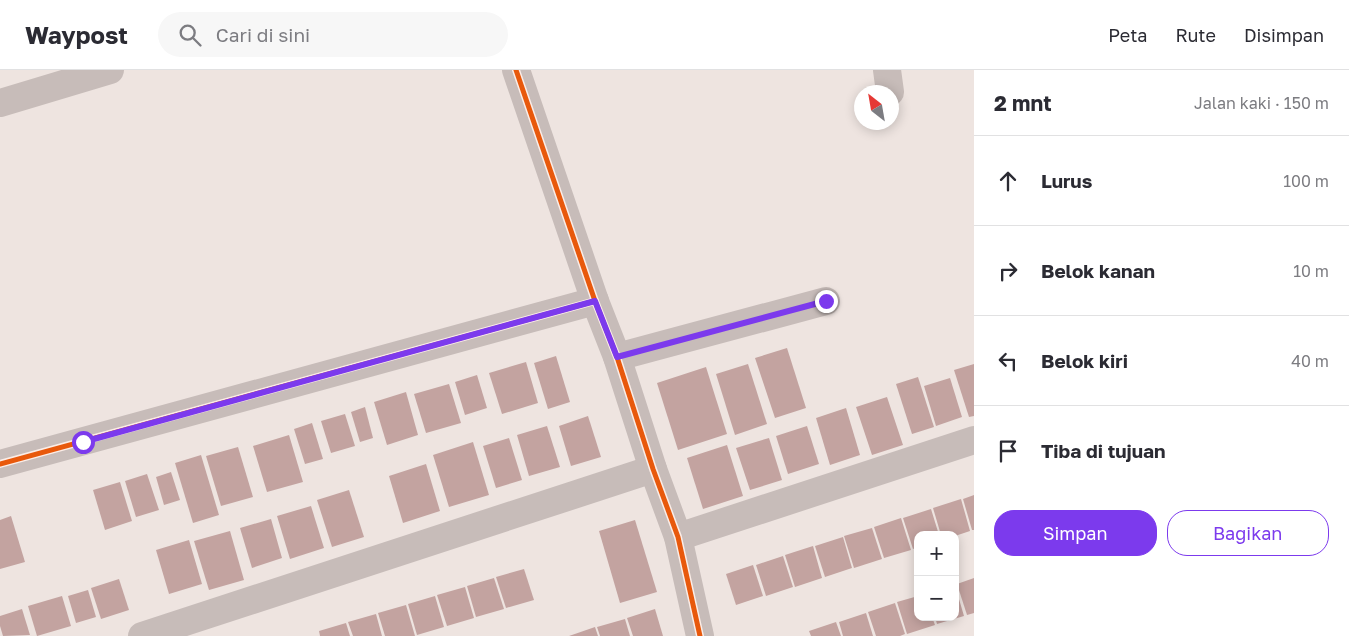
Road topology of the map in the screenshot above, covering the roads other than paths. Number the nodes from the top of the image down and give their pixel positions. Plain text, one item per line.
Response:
1 (110, 70) edge
2 (516, 70) edge
3 (886, 70) edge
4 (889, 85) edge
5 (0, 103) edge
6 (595, 301) junction
7 (826, 301) dead end
8 (617, 357) junction
9 (974, 440) edge
10 (0, 464) edge
11 (652, 469) junction
12 (678, 537) junction
13 (142, 636) edge
14 (700, 636) edge

1 - 5 street
2 - 6 street
3 - 4 street
6 - 8 street
6 - 10 street
7 - 8 street
8 - 11 street
9 - 12 street
11 - 12 street
11 - 13 street
12 - 14 street

